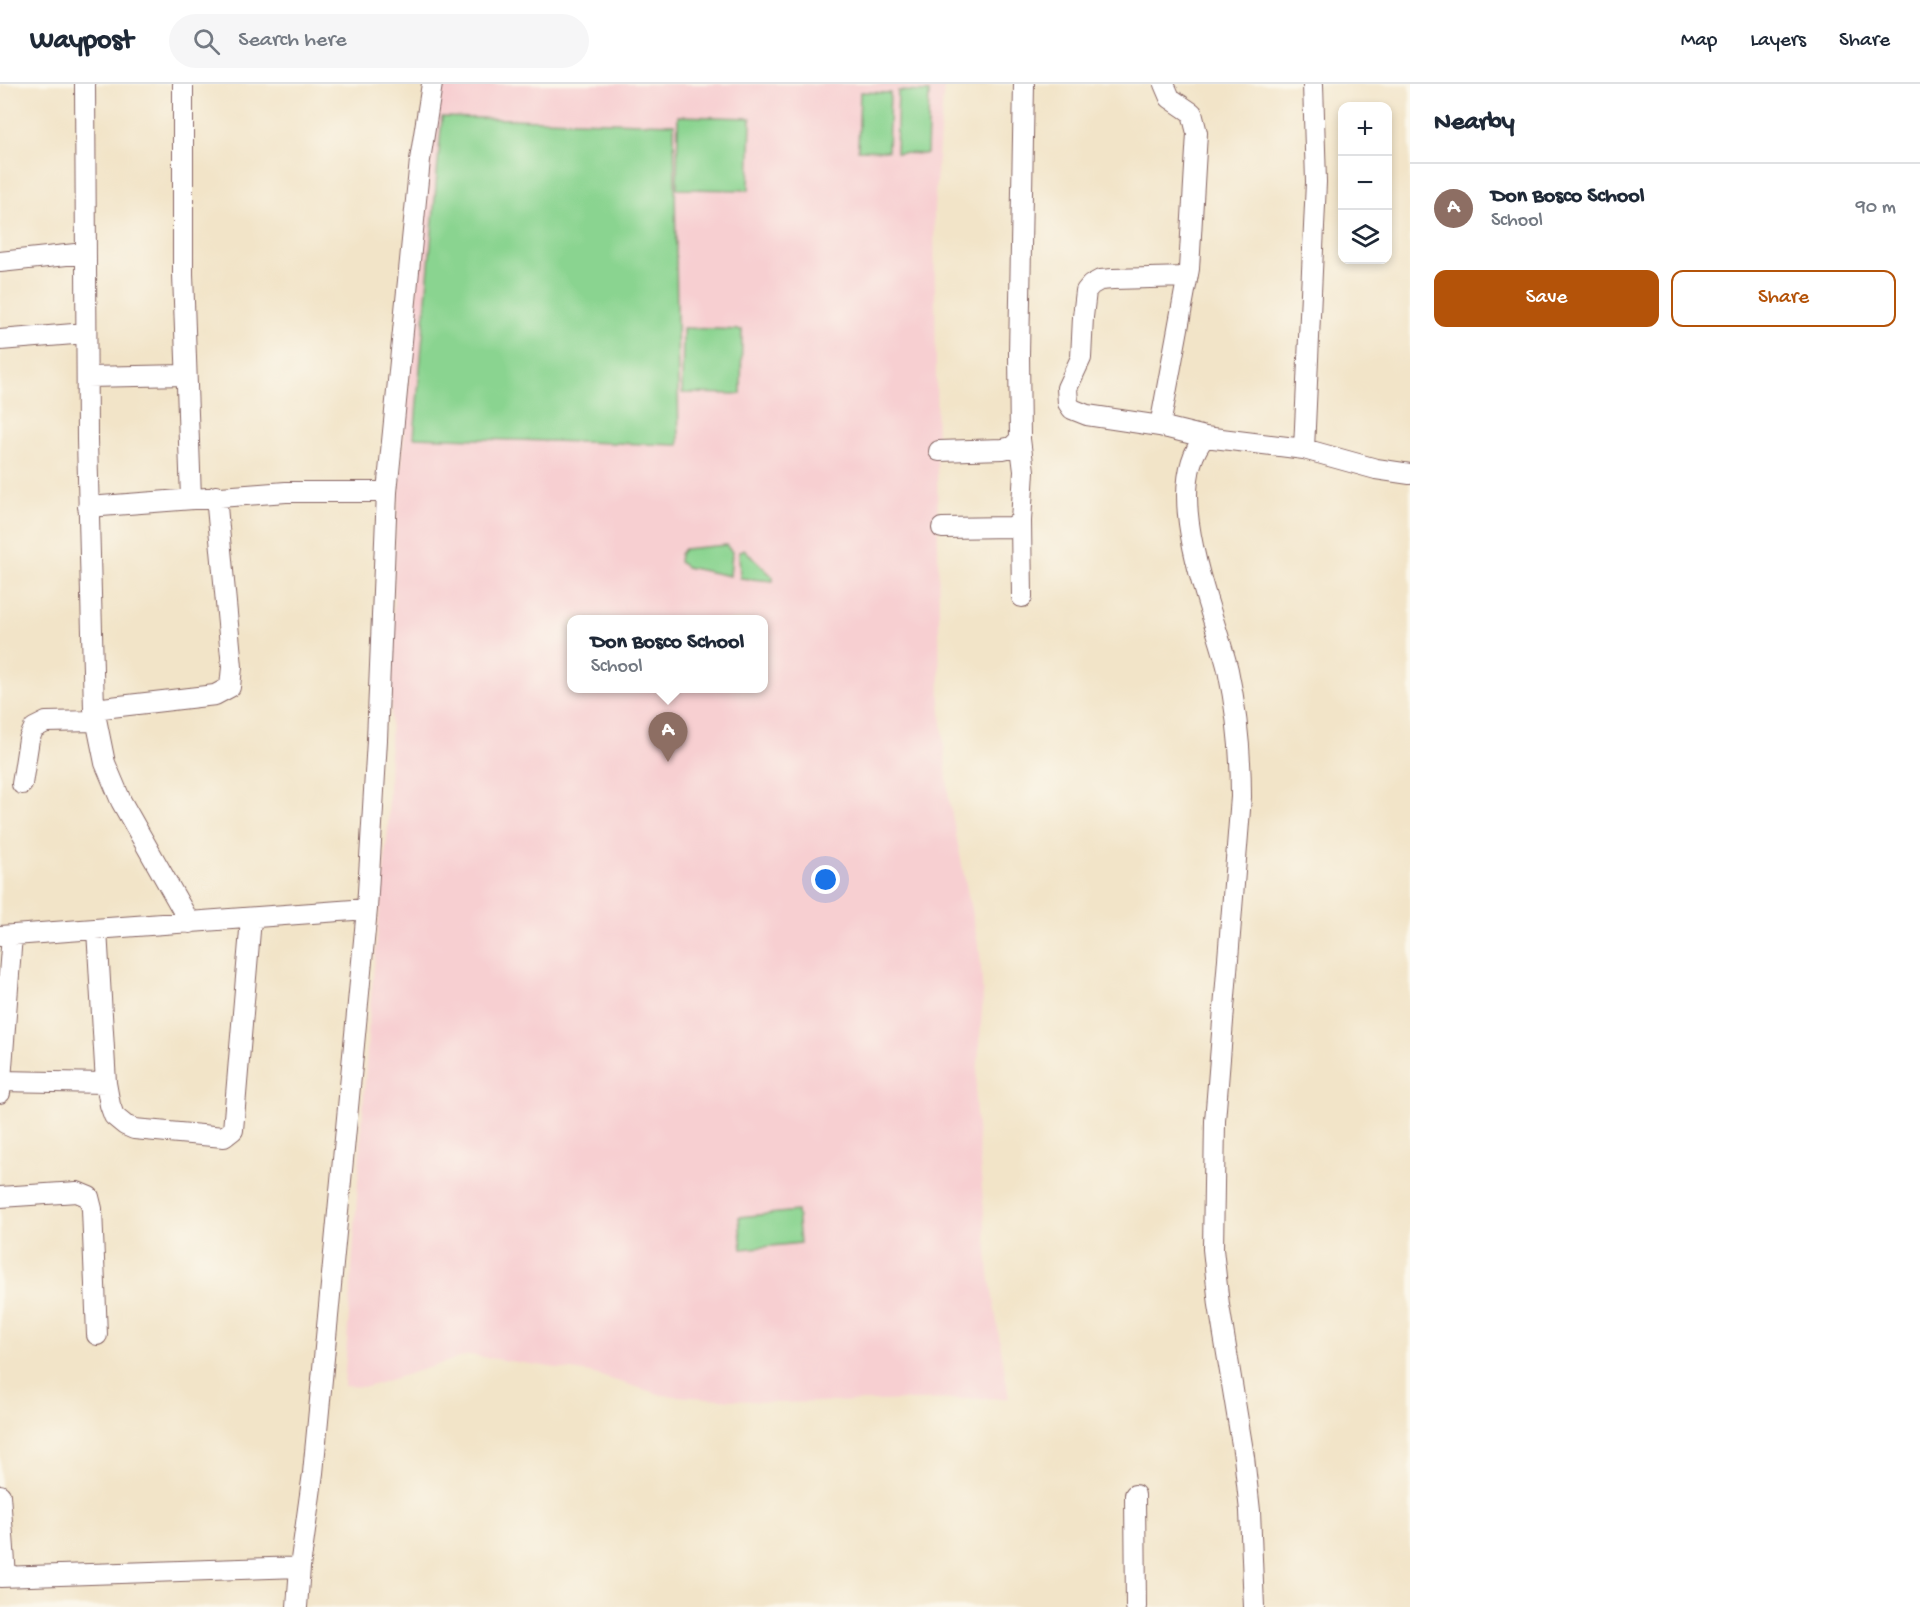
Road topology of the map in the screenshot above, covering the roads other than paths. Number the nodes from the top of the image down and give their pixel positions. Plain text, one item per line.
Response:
1 (85, 84) edge
2 (183, 84) edge
3 (432, 84) edge
4 (1023, 84) edge
5 (1164, 84) edge
6 (1313, 84) edge
7 (85, 253) junction
8 (0, 261) edge
9 (1187, 277) junction
10 (86, 333) junction
11 (0, 340) edge
12 (186, 375) junction
13 (87, 377) junction
14 (1160, 426) junction
15 (1204, 437) junction
16 (1020, 439) junction
17 (1304, 449) junction
18 (939, 451) dead end
19 (1410, 474) edge
20 (387, 492) junction
21 (216, 496) junction
22 (191, 498) junction
23 (88, 507) junction
24 (1021, 521) junction
25 (942, 528) dead end
26 (1022, 597) dead end
27 (95, 715) junction
28 (22, 784) dead end
29 (367, 909) junction
30 (251, 919) junction
31 (190, 922) junction
32 (97, 930) junction
33 (6, 936) edge
34 (106, 1083) junction
35 (1, 1087) edge
36 (0, 1197) edge
37 (97, 1335) dead end
38 (0, 1495) edge
39 (1135, 1495) dead end
40 (300, 1567) junction
41 (3, 1577) edge
42 (297, 1607) edge
43 (1136, 1607) edge
44 (1254, 1607) edge

1 - 7 street
2 - 12 street
3 - 20 street
4 - 16 street
5 - 9 street
6 - 17 street
7 - 8 street
7 - 10 street
9 - 14 street
9 - 14 street
10 - 11 street
10 - 13 street
12 - 13 street
12 - 22 street
13 - 23 street
14 - 15 street
15 - 17 street
15 - 44 street
16 - 18 street
16 - 24 street
17 - 19 street
20 - 21 street
20 - 29 street
21 - 22 street
21 - 27 street
22 - 23 street
23 - 27 street
24 - 25 street
24 - 26 street
27 - 28 street
27 - 31 street
29 - 30 street
29 - 40 street
30 - 31 street
30 - 34 street
31 - 32 street
32 - 33 street
32 - 34 street
33 - 35 street
34 - 35 street
36 - 37 street
38 - 41 street
39 - 43 street
40 - 41 street
40 - 42 street

